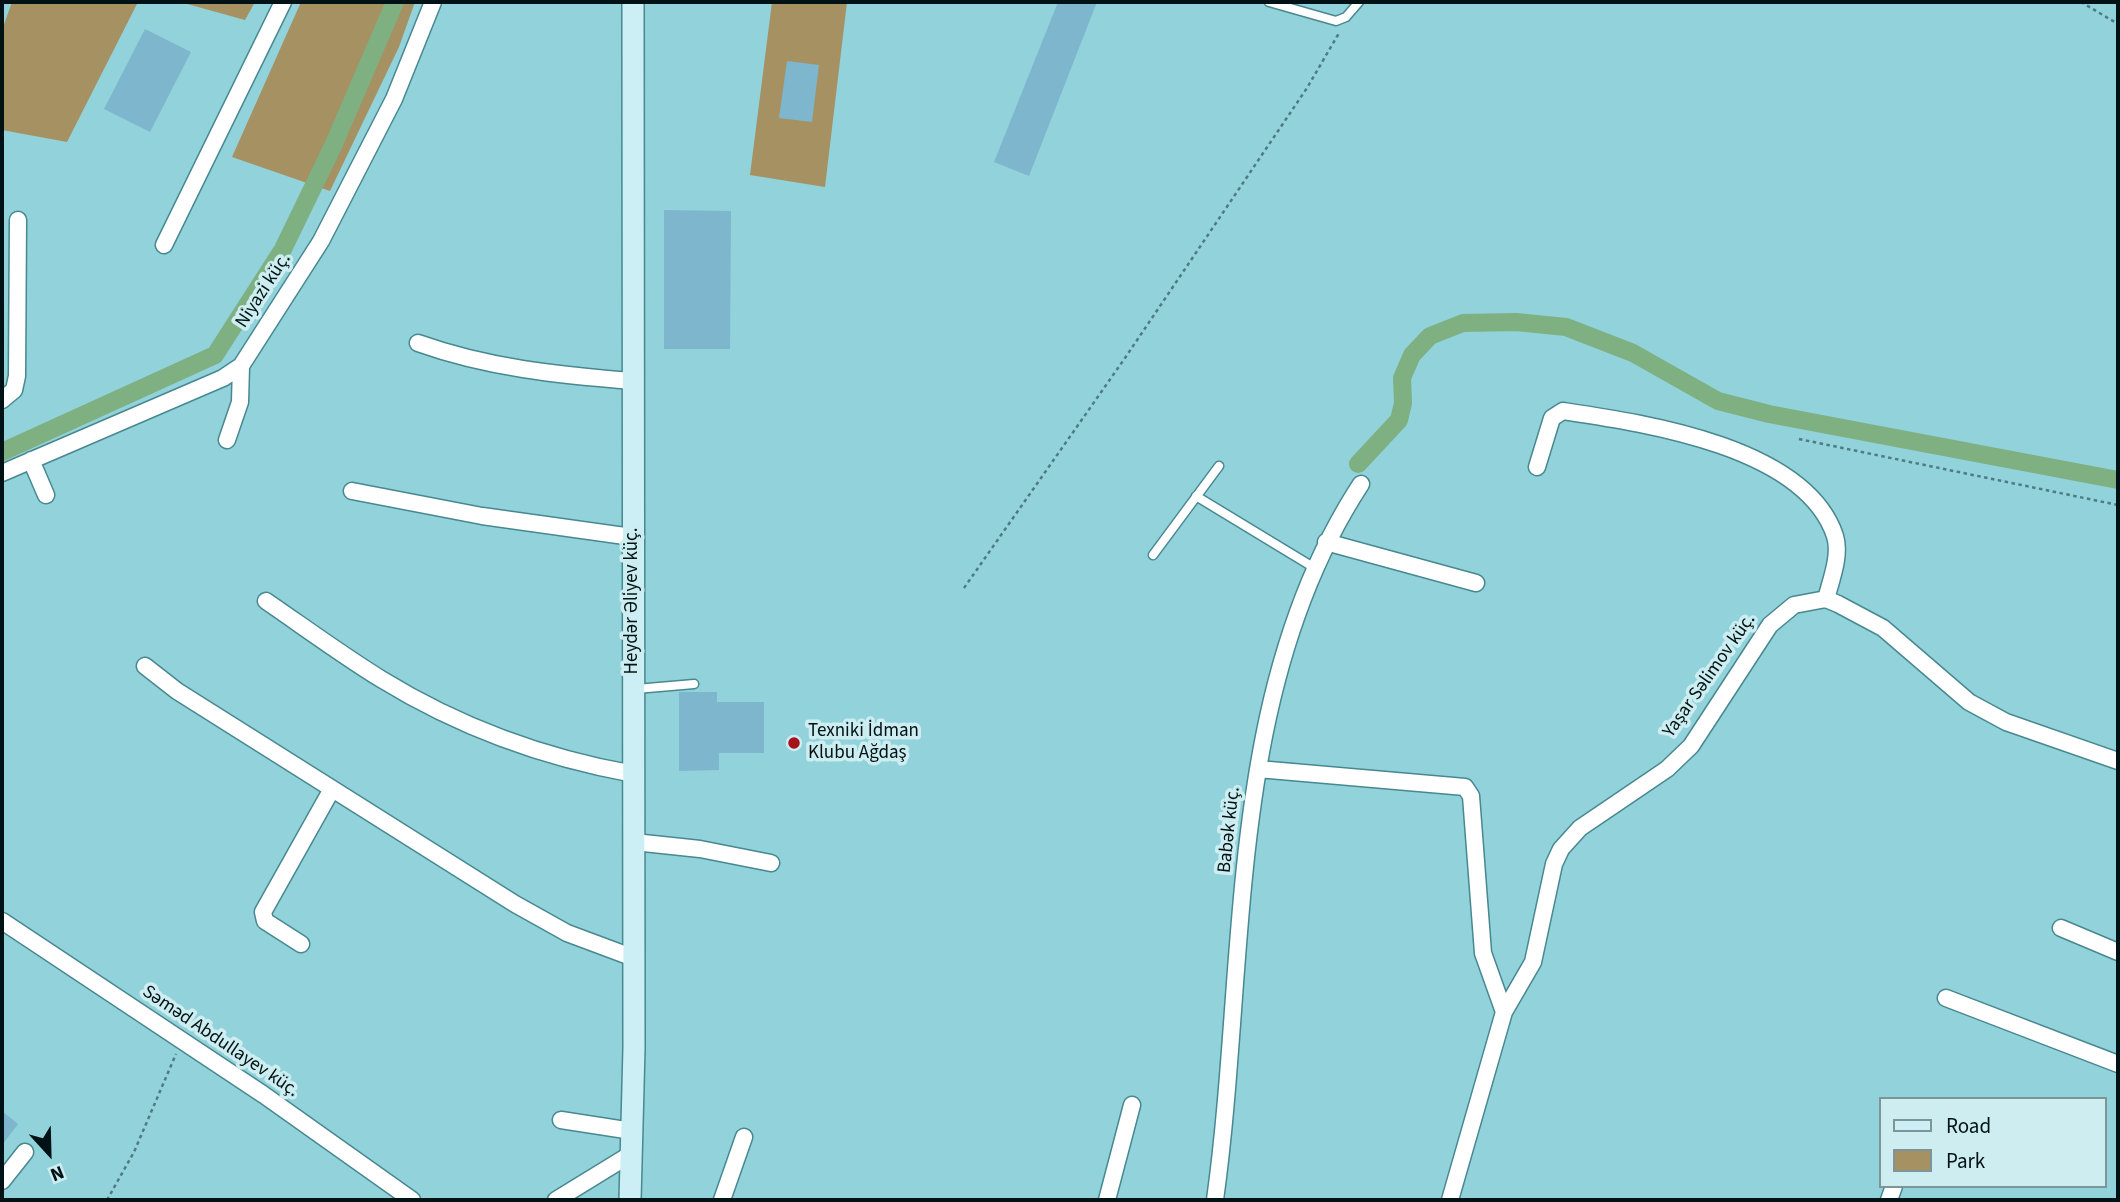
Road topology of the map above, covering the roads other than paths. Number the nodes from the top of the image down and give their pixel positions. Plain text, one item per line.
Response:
1 (284, 2) edge
2 (433, 2) edge
3 (633, 2) edge
4 (1269, 2) edge
5 (1359, 2) edge
6 (18, 220) dead end
7 (164, 245) dead end
8 (418, 343) dead end
9 (241, 366) junction
10 (632, 381) junction
11 (2, 400) edge
12 (227, 440) dead end
13 (31, 460) junction
14 (1219, 466) dead end
15 (1537, 467) dead end
16 (2, 473) edge
17 (1361, 484) dead end
18 (352, 491) dead end
19 (47, 495) dead end
20 (1196, 496) junction
21 (632, 537) junction
22 (1326, 542) junction
23 (1153, 555) dead end
24 (1313, 567) junction
25 (1476, 583) dead end
26 (1826, 599) junction
27 (266, 601) dead end
28 (145, 666) dead end
29 (694, 684) dead end
30 (633, 690) junction
31 (2118, 761) edge
32 (1258, 769) junction
33 (634, 774) junction
34 (332, 789) junction
35 (634, 842) junction
36 (771, 863) dead end
37 (2, 921) edge
38 (2061, 928) dead end
39 (302, 944) dead end
40 (2118, 952) edge
41 (634, 958) junction
42 (1946, 998) dead end
43 (1504, 1012) junction
44 (2118, 1064) edge
45 (1132, 1105) dead end
46 (561, 1120) dead end
47 (632, 1132) junction
48 (744, 1137) dead end
49 (25, 1153) dead end
50 (631, 1154) junction
51 (2, 1181) edge
52 (412, 1200) edge
53 (556, 1200) edge
54 (630, 1200) edge
55 (722, 1200) edge
56 (1107, 1200) edge
57 (1215, 1200) edge
58 (1450, 1200) edge

1 - 7 street
2 - 9 street, Niyazi küç.
3 - 10 main road, Heydər Əliyev küç.
4 - 5 lane
6 - 11 street
8 - 10 street
9 - 12 street
9 - 13 street, Niyazi küç.
10 - 21 main road, Heydər Əliyev küç.
13 - 16 street, Niyazi küç.
13 - 19 street
14 - 20 lane
15 - 26 street
17 - 22 street, Babək küç.
18 - 21 street
20 - 23 lane
20 - 24 lane
21 - 30 main road, Heydər Əliyev küç.
22 - 24 street, Babək küç.
22 - 25 street
24 - 32 street, Babək küç.
26 - 31 street
26 - 43 street, Yaşar Səlimov küç.
27 - 33 street
28 - 34 street
29 - 30 lane
30 - 33 main road, Heydər Əliyev küç.
32 - 43 street
32 - 57 street, Babək küç.
33 - 35 main road, Heydər Əliyev küç.
34 - 39 street
34 - 41 street
35 - 36 street
35 - 41 main road, Heydər Əliyev küç.
37 - 52 street, Səməd Abdullayev küç.
38 - 40 street
41 - 47 main road, Heydər Əliyev küç.
42 - 44 street
43 - 58 street, Yaşar Səlimov küç.
45 - 56 street
46 - 47 street
47 - 50 main road, Heydər Əliyev küç.
48 - 55 street
49 - 51 street
50 - 53 street
50 - 54 main road, Heydər Əliyev küç.

